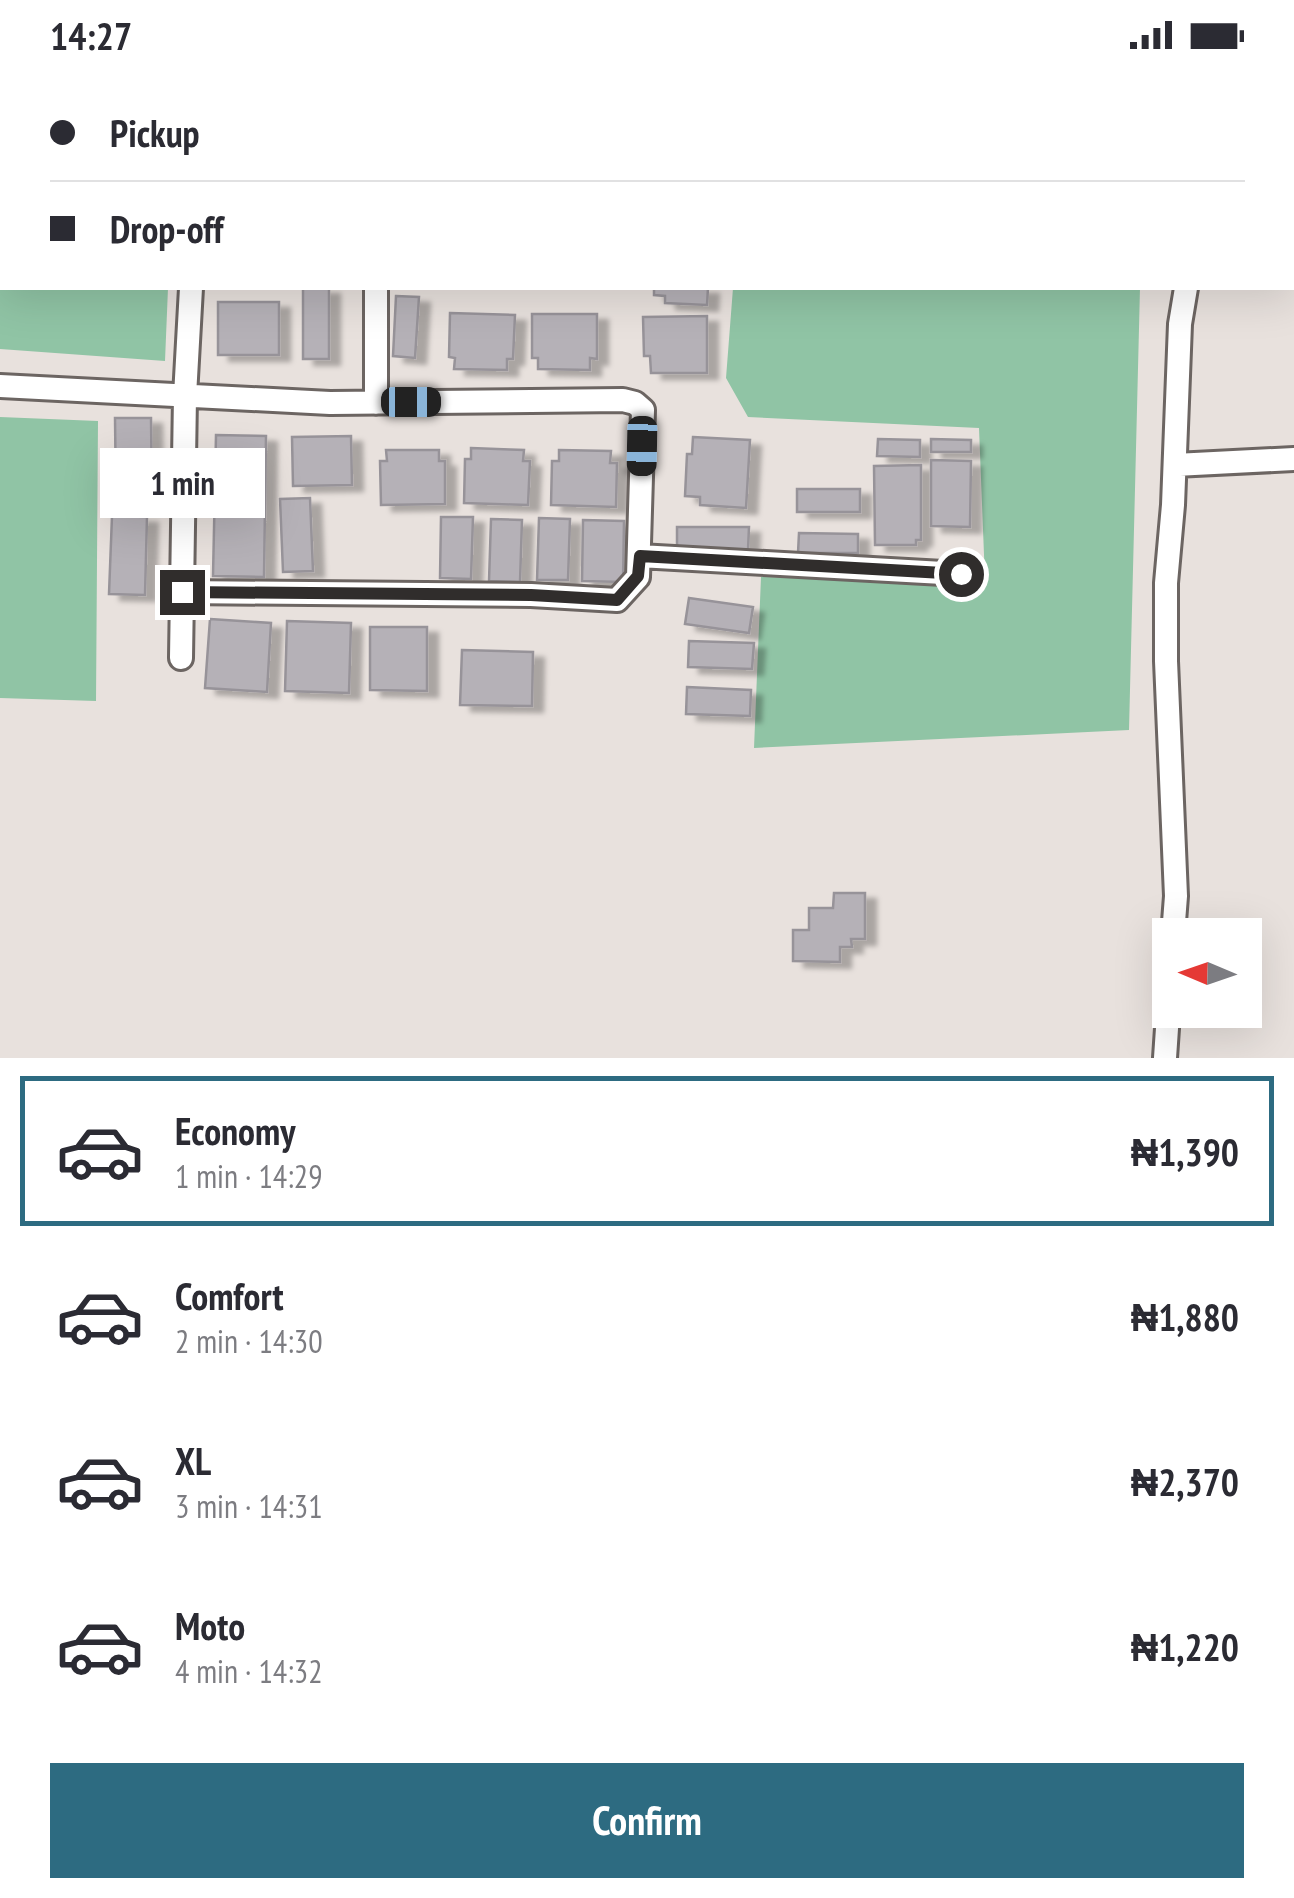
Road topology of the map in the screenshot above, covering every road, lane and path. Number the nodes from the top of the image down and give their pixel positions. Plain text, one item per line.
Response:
1 (191, 290) edge
2 (376, 290) edge
3 (1186, 290) edge
4 (0, 386) edge
5 (185, 396) junction
6 (376, 403) junction
7 (1294, 459) edge
8 (1174, 465) junction
9 (640, 556) junction
10 (961, 574) dead end
11 (182, 592) junction
12 (182, 658) dead end
13 (1174, 918) edge
14 (1167, 1028) edge
15 (1165, 1058) edge

1 - 5 street
2 - 6 street
3 - 8 street
4 - 5 street
5 - 6 street
5 - 11 street
6 - 9 street
7 - 8 street
8 - 13 street
9 - 10 street
9 - 11 street
11 - 12 street
14 - 15 street

